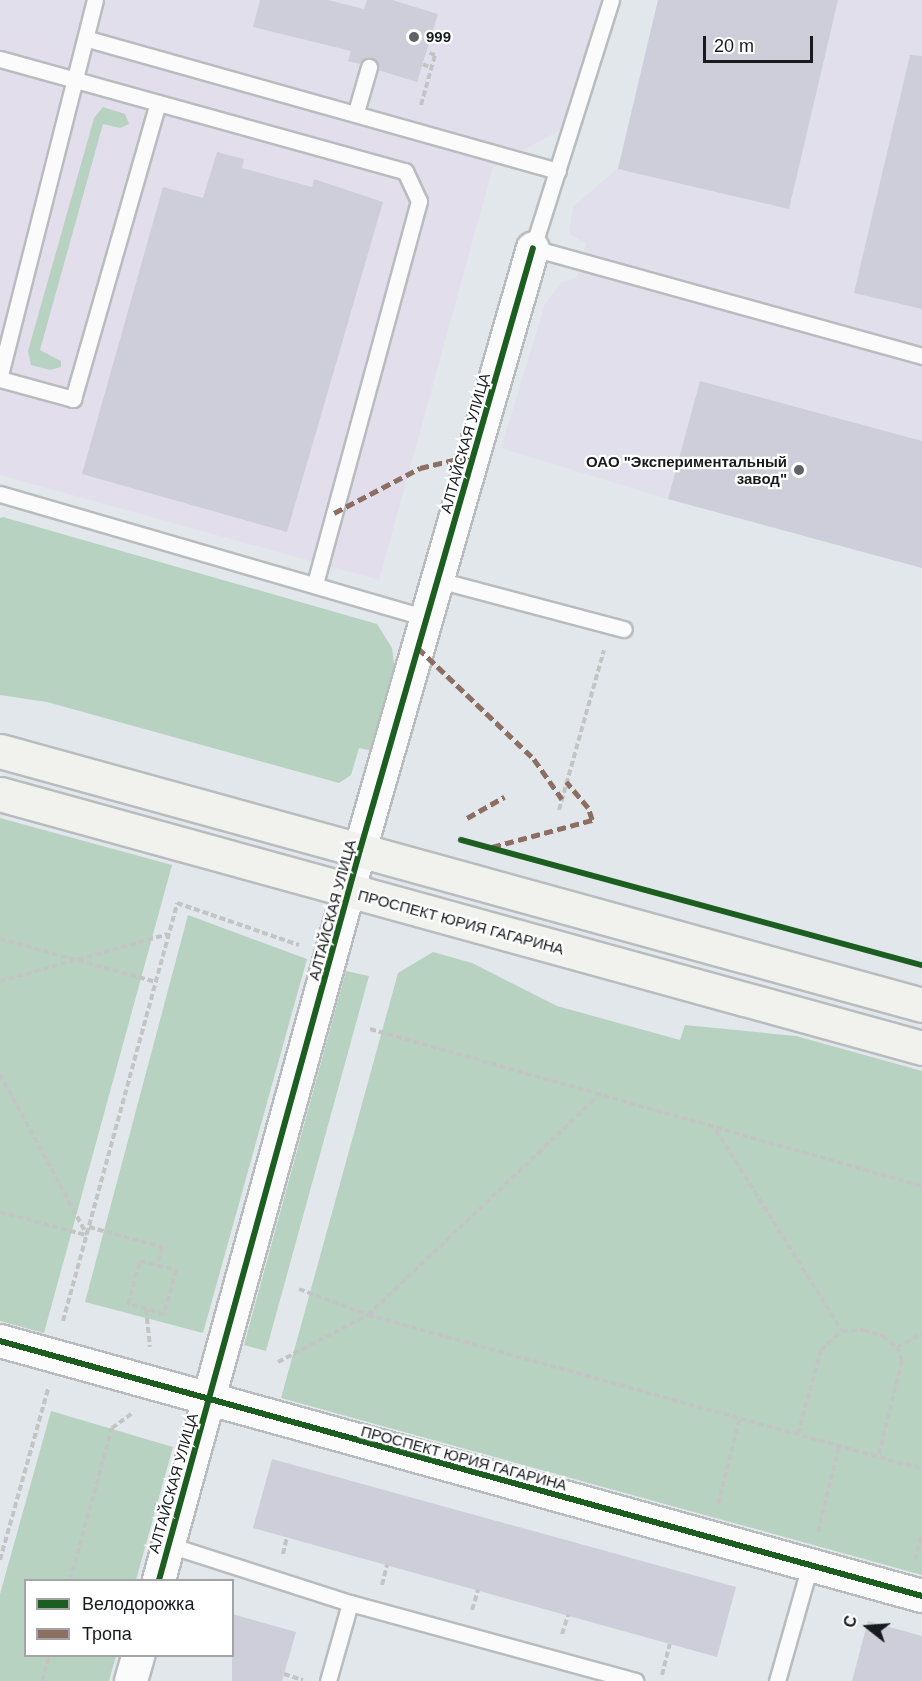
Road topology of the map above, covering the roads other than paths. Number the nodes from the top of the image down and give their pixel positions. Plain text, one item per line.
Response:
1 (95, 0) edge
2 (611, 0) edge
3 (88, 39) junction
4 (0, 59) edge
5 (369, 67) dead end
6 (77, 80) junction
7 (158, 103) junction
8 (356, 112) junction
9 (558, 171) junction
10 (533, 248) junction
11 (922, 356) edge
12 (0, 377) edge
13 (0, 494) edge
14 (438, 580) junction
15 (315, 583) junction
16 (427, 618) junction
17 (618, 628) road end
18 (0, 751) edge
19 (0, 794) edge
20 (360, 850) junction
21 (349, 892) junction
22 (922, 1005) edge
23 (922, 1048) edge
24 (0, 1341) edge
25 (209, 1401) junction
26 (169, 1545) junction
27 (810, 1565) junction
28 (160, 1579) edge
29 (922, 1596) edge
30 (350, 1603) junction
31 (138, 1657) edge
32 (131, 1681) edge
33 (328, 1681) edge
34 (636, 1681) edge
35 (777, 1681) edge

1 - 3 lane
2 - 9 lane
3 - 6 lane
3 - 8 lane
4 - 6 lane
5 - 8 lane
6 - 7 lane
6 - 12 lane
7 - 12 lane
7 - 15 lane
8 - 9 lane
9 - 10 lane
10 - 11 lane
10 - 14 street, АЛТАЙСКАЯ УЛИЦА
13 - 15 lane
14 - 16 street, АЛТАЙСКАЯ УЛИЦА
14 - 17 lane
15 - 16 lane
16 - 20 street, АЛТАЙСКАЯ УЛИЦА
18 - 20 main road
19 - 21 main road, ПРОСПЕКТ ЮРИЯ ГАГАРИНА
20 - 21 street, АЛТАЙСКАЯ УЛИЦА
20 - 22 main road
21 - 23 main road, ПРОСПЕКТ ЮРИЯ ГАГАРИНА
21 - 25 street, АЛТАЙСКАЯ УЛИЦА
24 - 25 street, ПРОСПЕКТ ЮРИЯ ГАГАРИНА
25 - 26 street, АЛТАЙСКАЯ УЛИЦА
25 - 27 street, ПРОСПЕКТ ЮРИЯ ГАГАРИНА
26 - 28 street, АЛТАЙСКАЯ УЛИЦА
26 - 30 lane
27 - 29 street, ПРОСПЕКТ ЮРИЯ ГАГАРИНА
27 - 35 lane
30 - 33 lane
30 - 34 lane
31 - 32 street

